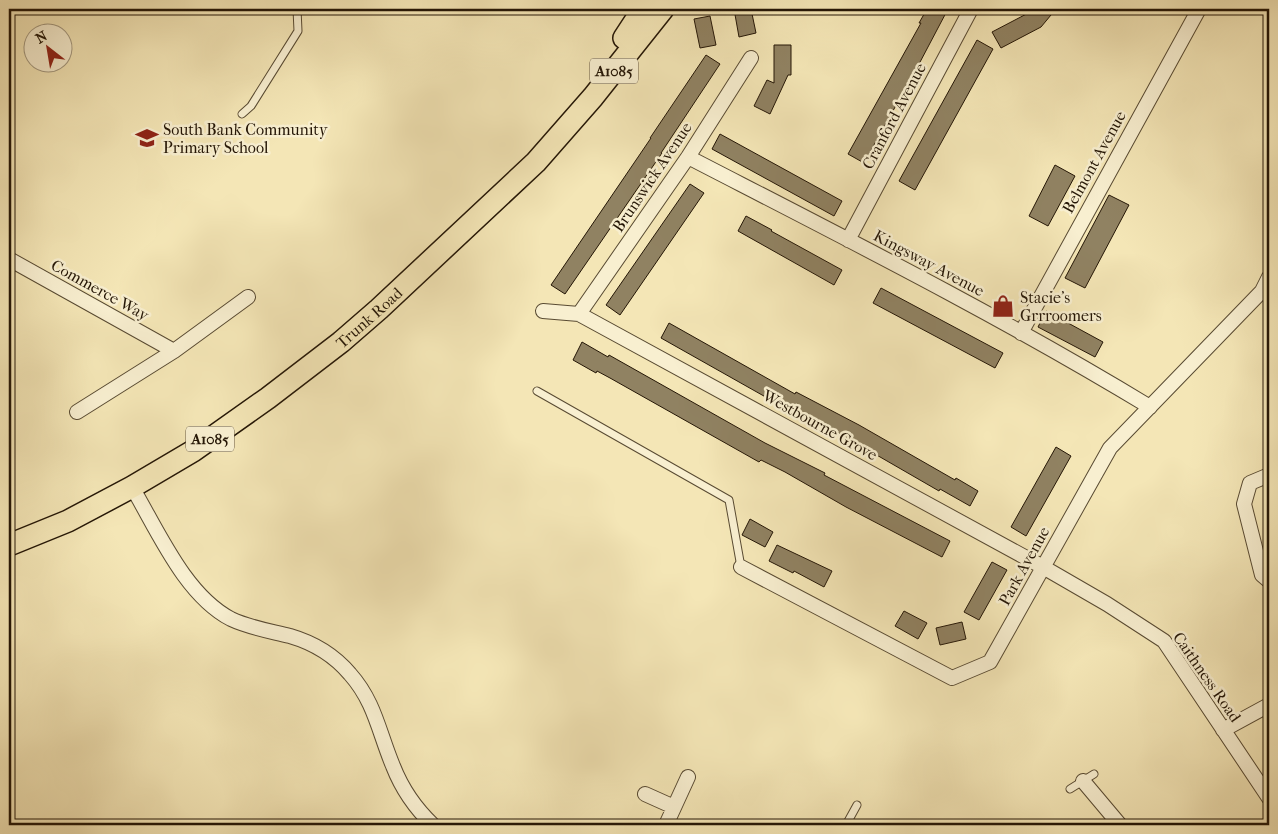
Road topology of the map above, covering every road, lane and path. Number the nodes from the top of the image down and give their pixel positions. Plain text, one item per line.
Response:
1 (297, 9) edge
2 (643, 9) edge
3 (663, 9) edge
4 (971, 9) edge
5 (1199, 9) edge
6 (751, 58) dead end
7 (242, 114) dead end
8 (564, 130) junction
9 (688, 156) junction
10 (848, 240) junction
11 (9, 259) edge
12 (1269, 277) edge
13 (248, 297) dead end
14 (543, 311) dead end
15 (579, 314) junction
16 (1021, 333) junction
17 (174, 351) junction
18 (537, 391) dead end
19 (1150, 407) junction
20 (78, 412) dead end
21 (1269, 475) edge
22 (132, 487) junction
23 (9, 545) edge
24 (741, 567) joint
25 (1043, 567) junction
26 (1269, 581) edge
27 (1269, 705) edge
28 (1223, 730) junction
29 (688, 777) dead end
30 (1088, 778) joint
31 (1070, 790) dead end
32 (645, 794) dead end
33 (1269, 798) edge
34 (857, 805) dead end
35 (674, 807) junction
36 (433, 825) edge
37 (666, 825) edge
38 (846, 825) edge
39 (1120, 825) edge

1 - 7 lane
2 - 8 main road, A1085
3 - 8 main road, Trunk Road / A1085
4 - 10 street, Cranford Avenue
5 - 16 street, Belmont Avenue
6 - 9 street, Brunswick Avenue
8 - 22 main road, Trunk Road / A1085
9 - 10 street, Kingsway Avenue
9 - 15 street, Brunswick Avenue
10 - 16 street, Kingsway Avenue
11 - 17 street, Commerce Way
12 - 19 street, Park Avenue
13 - 17 street
14 - 15 street
15 - 25 street, Westbourne Grove
16 - 19 street, Kingsway Avenue
17 - 20 street
18 - 24 lane
19 - 25 street, Park Avenue
21 - 26 street
22 - 23 main road, Trunk Road / A1085
22 - 36 street
24 - 25 street, Park Avenue
25 - 28 street, Caithness Road
27 - 28 street
28 - 33 street, Caithness Road
29 - 35 street
30 - 31 lane
30 - 39 street
32 - 35 street
34 - 38 lane
35 - 37 street

